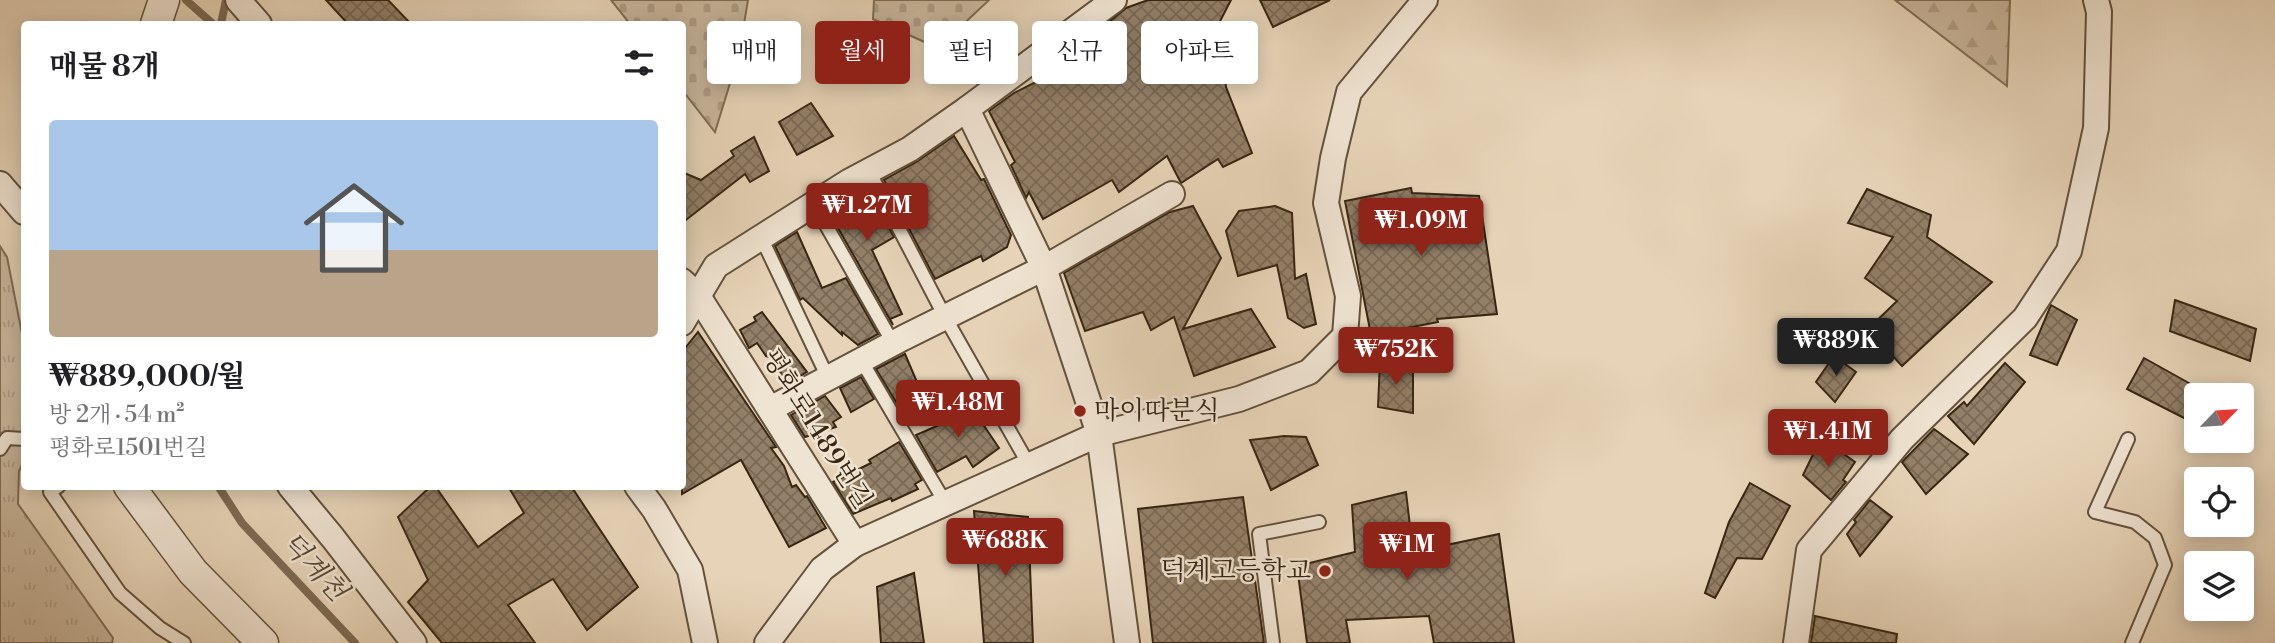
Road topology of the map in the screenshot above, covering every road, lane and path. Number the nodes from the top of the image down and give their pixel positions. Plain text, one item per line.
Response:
1 (1114, 0) edge
2 (1425, 0) edge
3 (2096, 0) edge
4 (967, 109) junction
5 (869, 171) junction
6 (1172, 194) dead end
7 (814, 204) junction
8 (761, 237) junction
9 (1044, 268) junction
10 (690, 289) edge
11 (945, 317) junction
12 (893, 343) junction
13 (861, 360) junction
14 (828, 378) junction
15 (770, 409) junction
16 (1100, 434) junction
17 (21, 439) edge
18 (2128, 439) dead end
19 (0, 449) edge
20 (1029, 465) junction
21 (53, 490) edge
22 (132, 490) edge
23 (293, 490) edge
24 (640, 490) edge
25 (946, 504) junction
26 (1319, 522) dead end
27 (855, 544) junction
28 (258, 641) edge
29 (184, 643) edge
30 (414, 643) edge
31 (705, 643) edge
32 (767, 643) edge
33 (1127, 643) edge
34 (1273, 643) edge
35 (1796, 643) edge
36 (2132, 643) edge

1 - 4 street
2 - 16 street, 평화로1489번길
3 - 35 street
4 - 5 street
4 - 9 street
5 - 7 street
5 - 11 lane
6 - 9 street
7 - 8 street
7 - 12 lane
8 - 10 street
8 - 14 lane
9 - 11 street
9 - 16 street
10 - 15 street, 평화로1489번길
11 - 12 street
11 - 20 lane
12 - 13 street
13 - 14 street
13 - 25 lane
14 - 15 street
15 - 27 street, 평화로1489번길
16 - 20 street, 평화로1489번길
16 - 33 street
17 - 19 lane
18 - 36 lane
20 - 25 street, 평화로1489번길
21 - 29 lane
22 - 28 street
23 - 30 street
24 - 31 street
25 - 27 street, 평화로1489번길
26 - 34 lane
27 - 32 street

